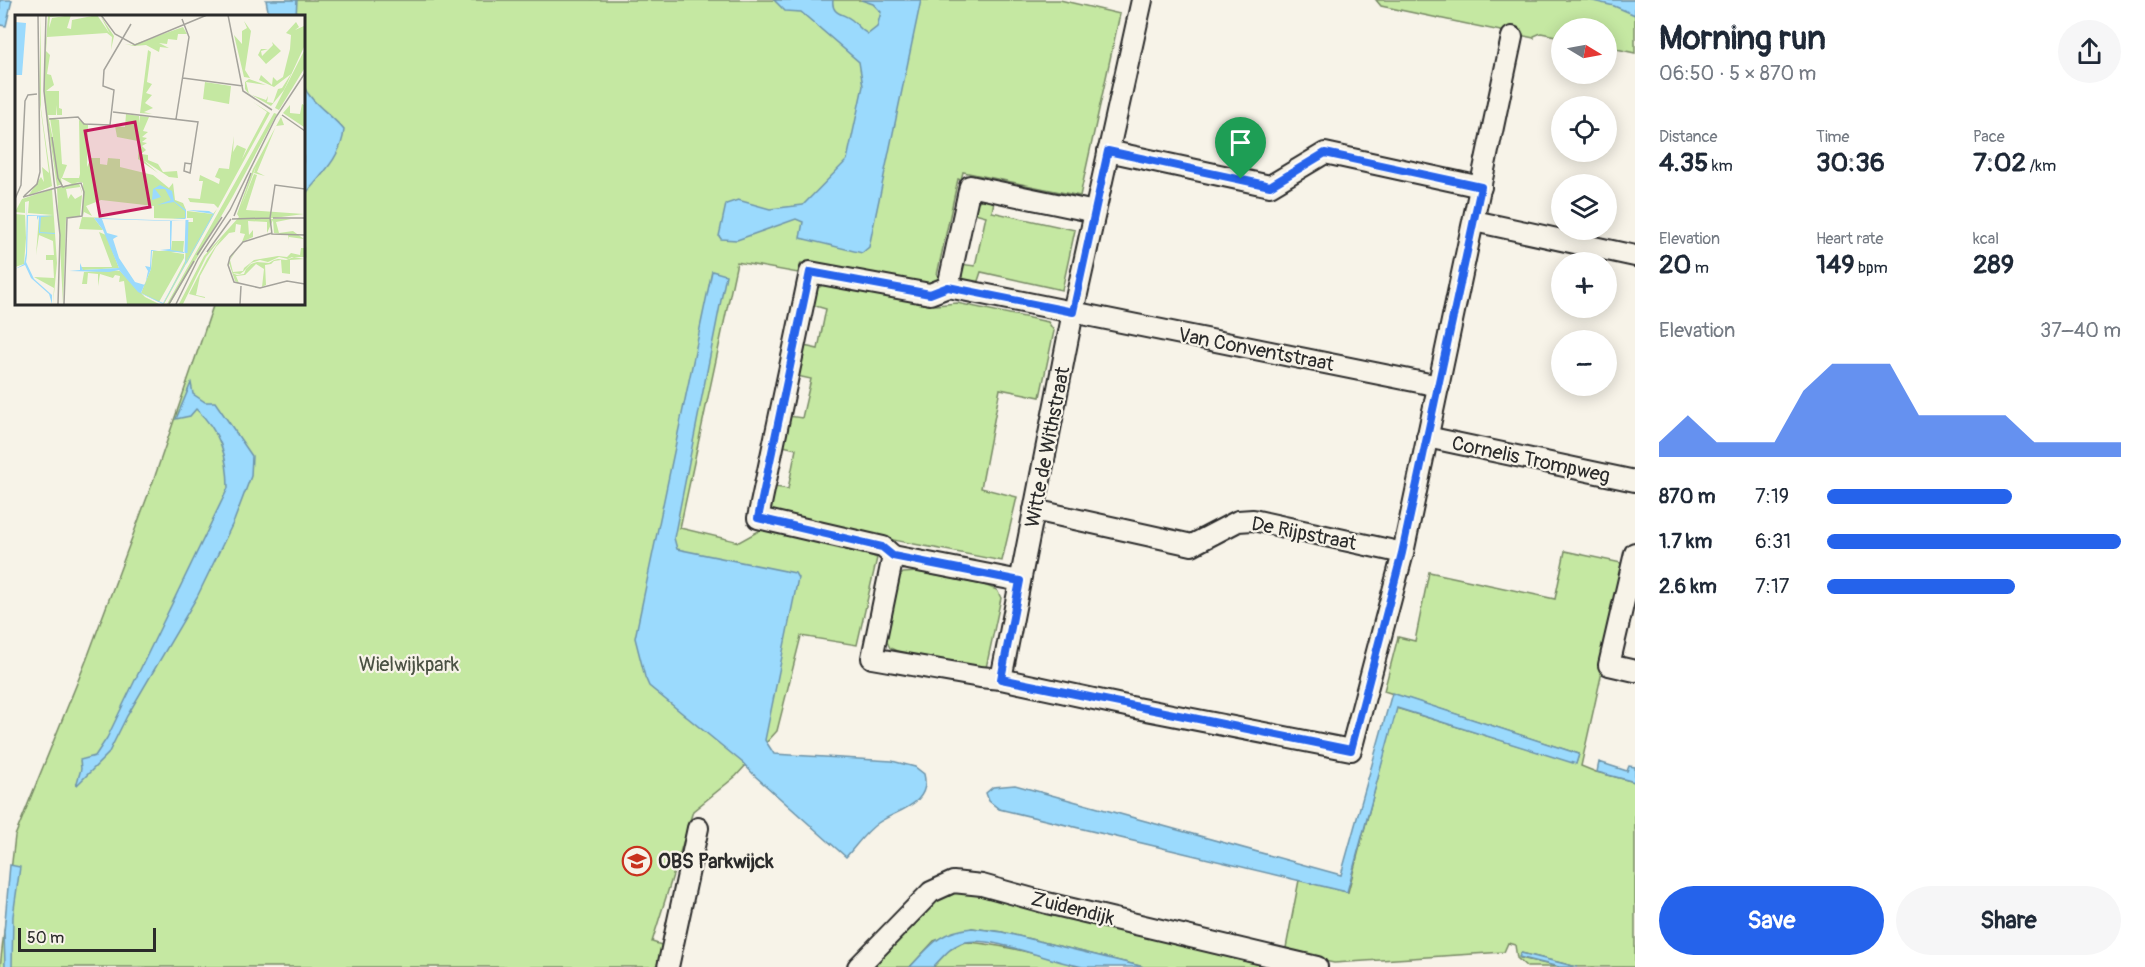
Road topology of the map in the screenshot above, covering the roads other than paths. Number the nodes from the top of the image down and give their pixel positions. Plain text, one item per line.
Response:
1 (1142, 0) edge
2 (1512, 37) dead end
3 (1108, 151) junction
4 (1481, 187) junction
5 (1095, 212) junction
6 (1474, 221) junction
7 (1635, 256) edge
8 (948, 287) junction
9 (1073, 312) junction
10 (1439, 386) junction
11 (1428, 437) junction
12 (1635, 482) edge
13 (1034, 510) junction
14 (1402, 553) junction
15 (1635, 553) edge
16 (893, 556) junction
17 (1020, 581) junction
18 (1635, 671) edge
19 (1001, 679) junction
20 (698, 828) dead end
21 (668, 967) edge
22 (858, 967) edge
23 (1317, 967) edge

1 - 3 street, Witte de Withstraat
2 - 4 street
3 - 4 street
3 - 5 street, Witte de Withstraat
4 - 6 street
5 - 8 street
5 - 9 street, Witte de Withstraat
6 - 7 street
6 - 10 street
8 - 9 street
8 - 16 street
9 - 10 street, Van Conventstraat
9 - 13 street, Witte de Withstraat
10 - 11 street
11 - 12 street, Cornelis Trompweg
11 - 14 street
13 - 14 street, De Rijpstraat
13 - 17 street, Witte de Withstraat
14 - 19 street
15 - 18 street
16 - 17 street
16 - 19 street
17 - 19 street, Witte de Withstraat
20 - 21 street
22 - 23 street, Zuidendijk

